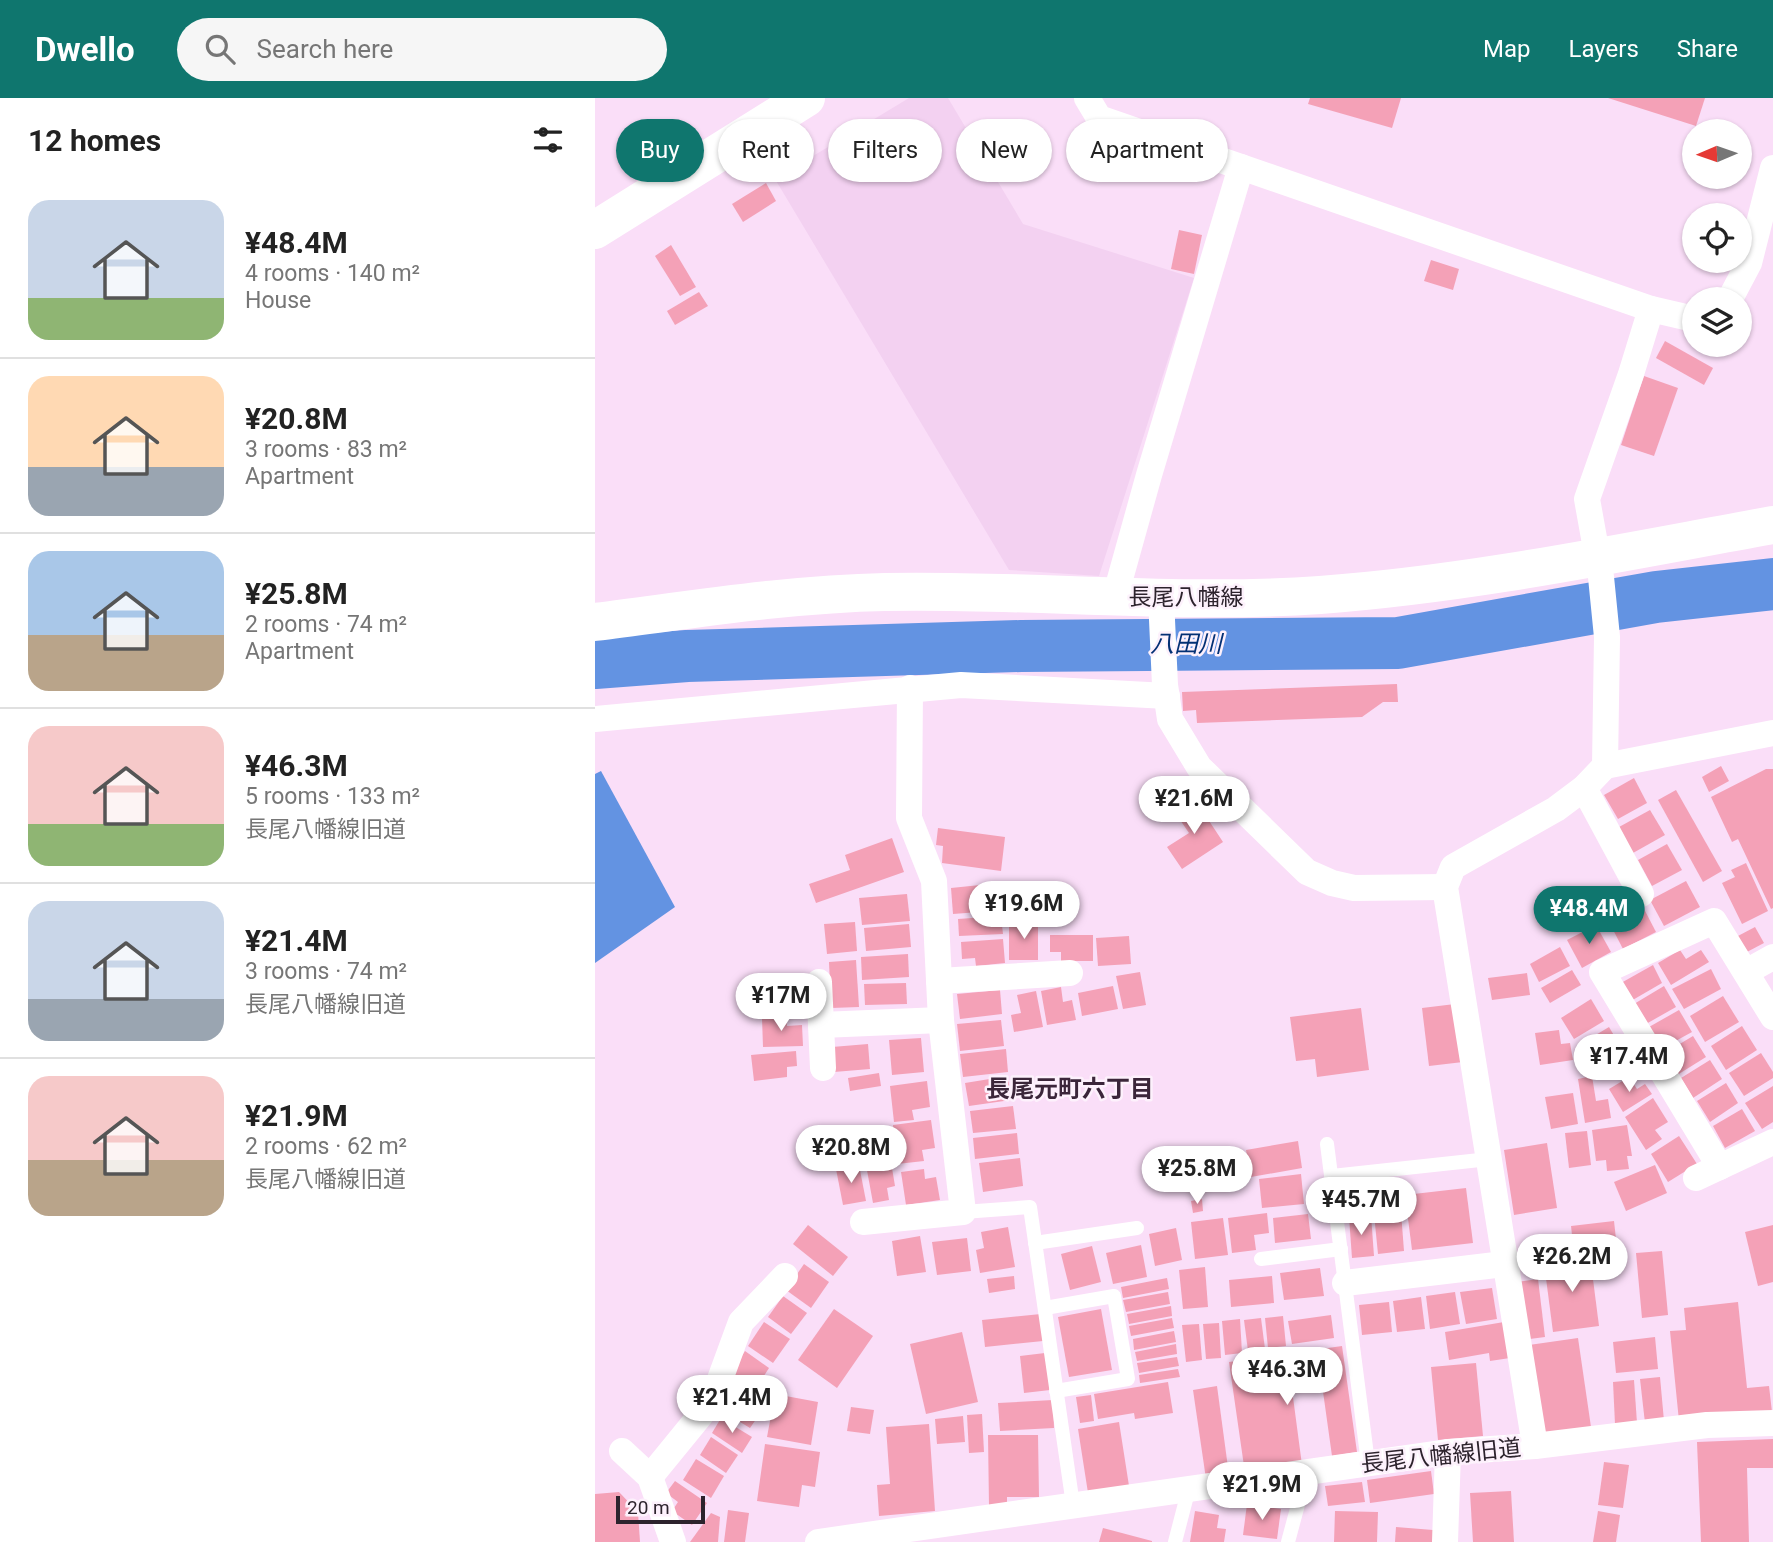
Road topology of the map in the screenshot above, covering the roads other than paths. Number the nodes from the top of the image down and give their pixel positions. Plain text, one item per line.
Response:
1 (806, 98) edge
2 (1087, 98) edge
3 (1241, 167) junction
4 (1773, 168) edge
5 (595, 230) edge
6 (1737, 287) edge
7 (1651, 309) junction
8 (1682, 316) edge
9 (1773, 525) edge
10 (1599, 567) junction
11 (1115, 597) junction
12 (1162, 611) junction
13 (595, 622) edge
14 (910, 688) junction
15 (1166, 691) junction
16 (595, 719) edge
17 (1773, 733) edge
18 (1605, 766) junction
19 (1584, 788) junction
20 (1445, 887) junction
21 (1641, 894) dead end
22 (1773, 957) edge
23 (1746, 972) junction
24 (1070, 973) dead end
25 (939, 981) junction
26 (819, 982) dead end
27 (1773, 1017) edge
28 (941, 1020) junction
29 (821, 1025) junction
30 (823, 1068) dead end
31 (1773, 1142) edge
32 (1327, 1144) dead end
33 (1489, 1159) junction
34 (1720, 1167) junction
35 (1332, 1176) junction
36 (1696, 1178) dead end
37 (963, 1212) junction
38 (863, 1222) dead end
39 (1136, 1228) dead end
40 (1035, 1243) junction
41 (1341, 1249) junction
42 (1261, 1259) dead end
43 (1504, 1264) junction
44 (785, 1276) dead end
45 (1345, 1283) junction
46 (1045, 1308) junction
47 (1056, 1391) junction
48 (1773, 1423) edge
49 (1535, 1446) junction
50 (622, 1451) dead end
51 (1448, 1452) junction
52 (1368, 1463) junction
53 (1307, 1471) junction
54 (650, 1477) junction
55 (1189, 1488) junction
56 (1073, 1505) junction
57 (952, 1532) edge
58 (673, 1542) edge
59 (818, 1542) edge
60 (1175, 1542) edge
61 (1288, 1542) edge
62 (1445, 1542) edge

1 - 5 main road
2 - 3 street
3 - 7 street
3 - 11 street
4 - 6 street
7 - 8 street
7 - 10 street
9 - 10 main road, 長尾八幡線
10 - 12 main road, 長尾八幡線
10 - 18 street
11 - 12 main road, 長尾八幡線
11 - 13 main road, 長尾八幡線
12 - 15 street
14 - 15 street
14 - 16 street
14 - 25 street
15 - 20 street
17 - 18 street
18 - 19 street
19 - 20 street
19 - 21 street
20 - 33 street
22 - 23 street
23 - 27 street
23 - 34 street
24 - 25 street
25 - 28 street
26 - 29 street
28 - 29 street
28 - 37 street
29 - 30 street
31 - 34 street
32 - 35 lane
33 - 35 lane
33 - 43 street
34 - 36 street
35 - 41 lane
37 - 38 street
37 - 40 lane
39 - 40 lane
40 - 46 lane
41 - 42 lane
41 - 45 lane
43 - 45 street
43 - 49 street
44 - 54 street
45 - 52 lane
46 - 47 lane
46 - 47 lane
47 - 56 lane
48 - 49 street, 長尾八幡線旧道
49 - 51 street, 長尾八幡線旧道
50 - 54 street
51 - 52 street, 長尾八幡線旧道
51 - 62 street
52 - 53 street, 長尾八幡線旧道
53 - 55 street, 長尾八幡線旧道
53 - 61 lane
54 - 58 street
55 - 56 street, 長尾八幡線旧道
55 - 60 lane
56 - 57 street, 長尾八幡線旧道
57 - 59 street, 長尾八幡線旧道

